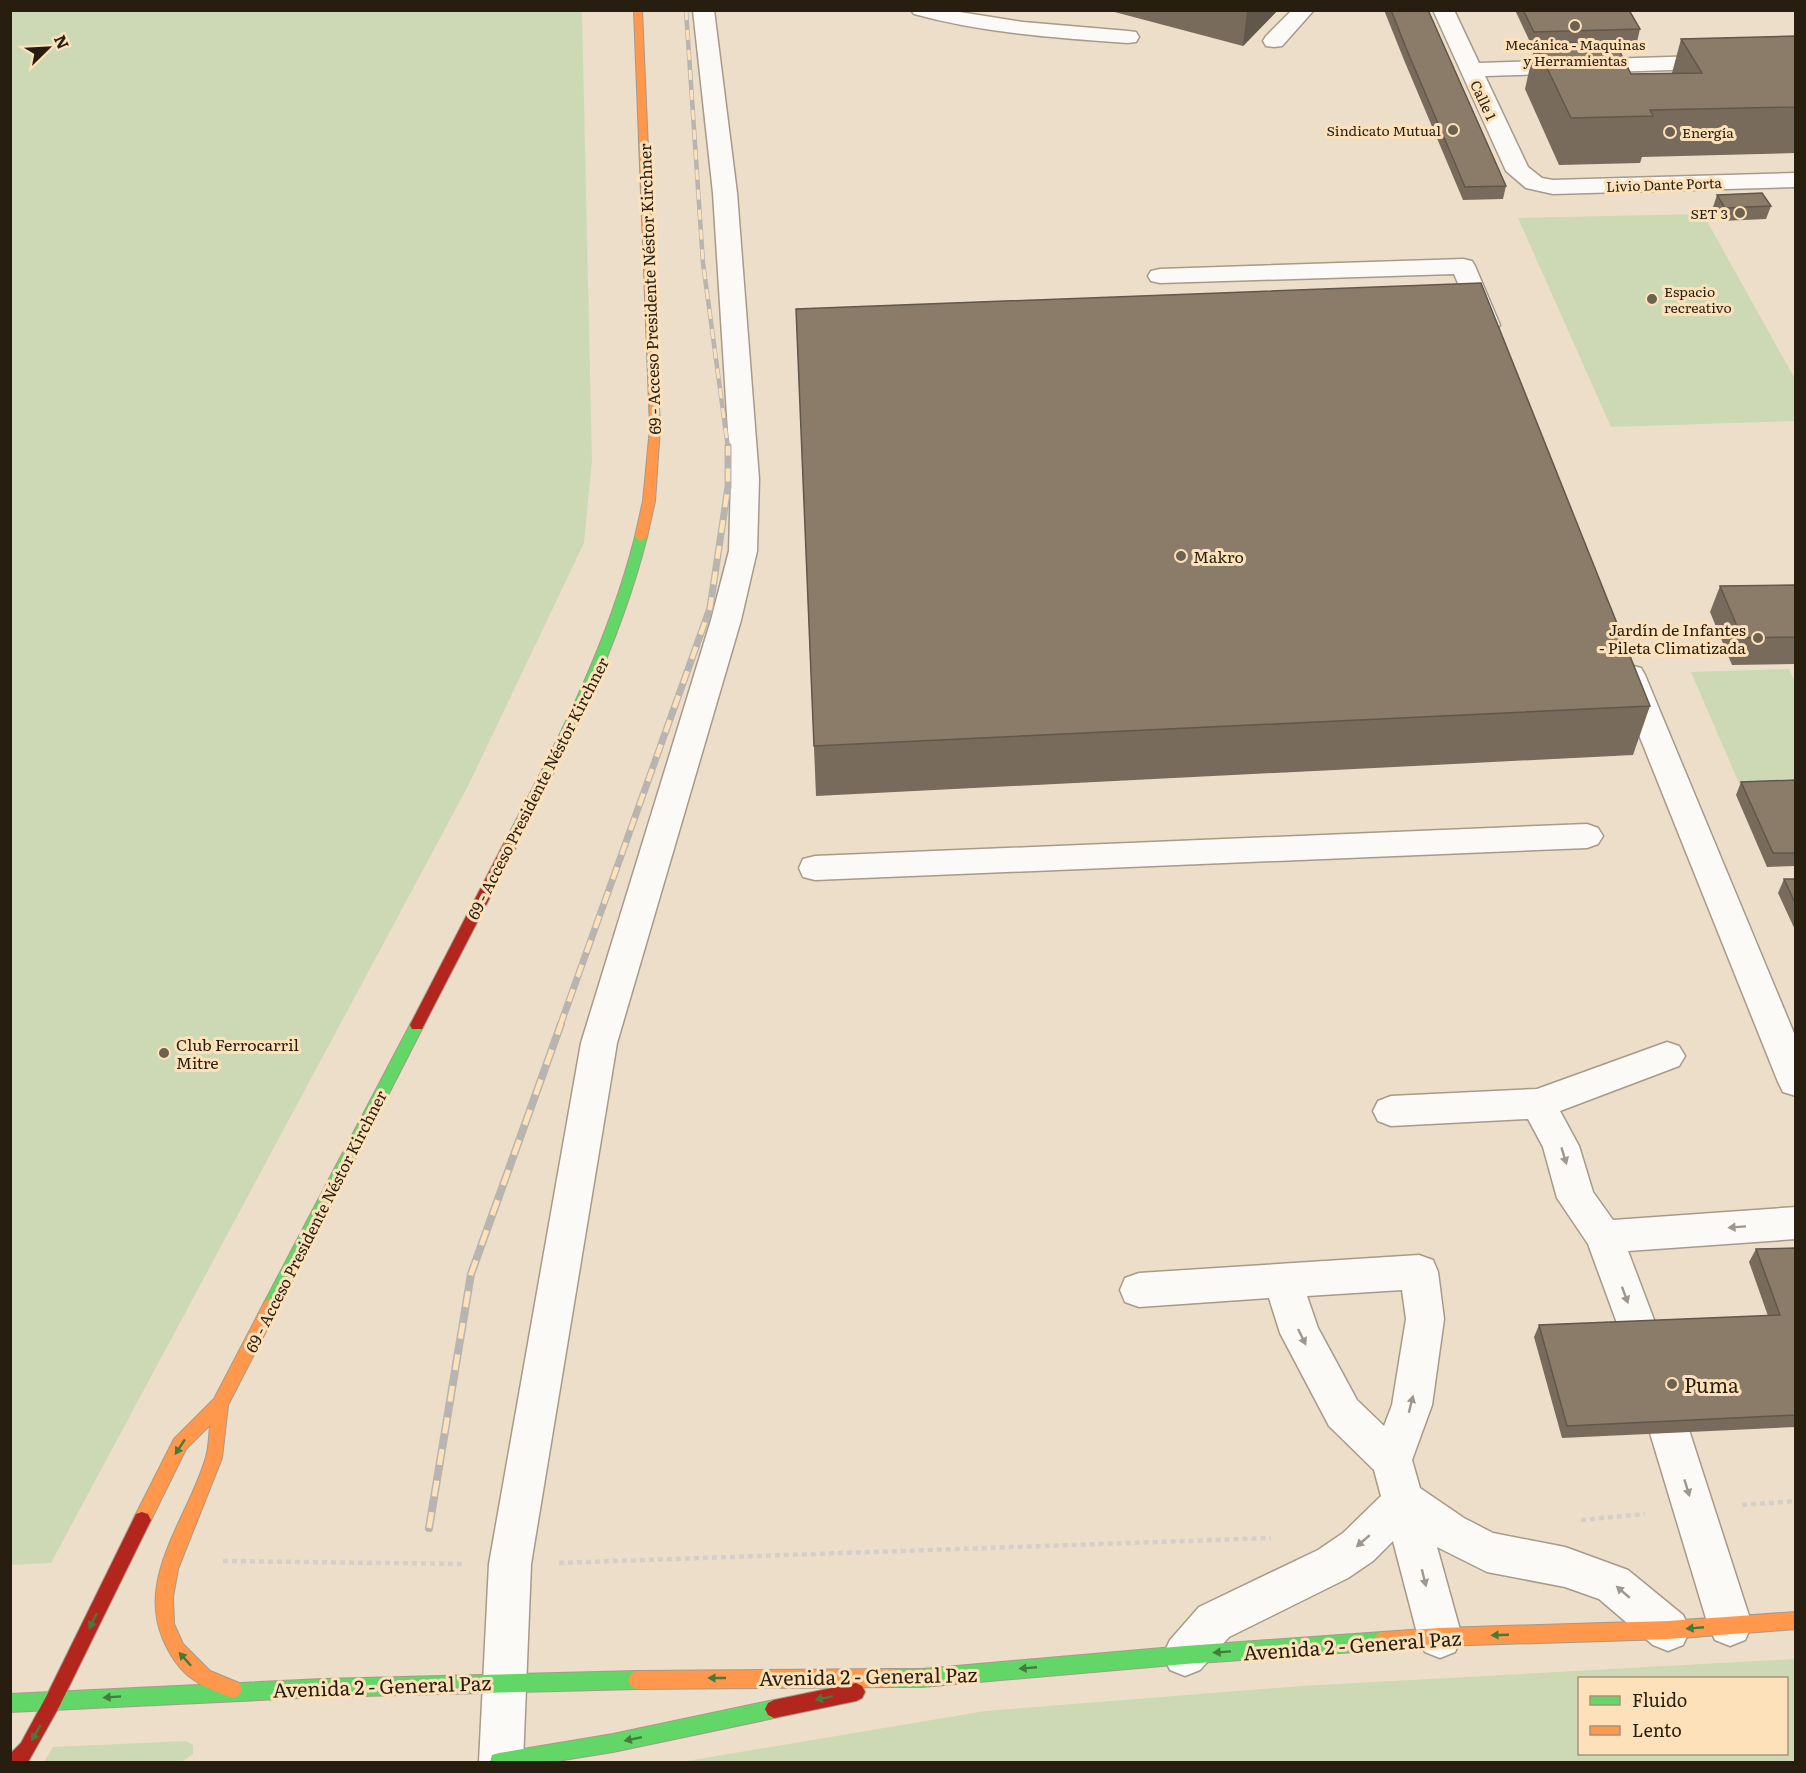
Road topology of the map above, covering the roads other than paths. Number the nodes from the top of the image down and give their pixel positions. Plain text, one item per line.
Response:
1 (638, 10) edge
2 (704, 10) edge
3 (921, 10) edge
4 (1304, 10) edge
5 (1443, 10) edge
6 (1128, 37) dead end
7 (1274, 41) dead end
8 (1796, 59) edge
9 (1470, 70) junction
10 (1796, 180) edge
11 (1534, 183) joint
12 (1160, 276) dead end
13 (1499, 354) edge
14 (1620, 652) edge
15 (1587, 836) dead end
16 (815, 868) dead end
17 (1667, 1056) dead end
18 (1796, 1082) edge
19 (1538, 1104) junction
20 (1391, 1111) dead end
21 (1796, 1223) edge
22 (1604, 1237) junction
23 (1282, 1282) junction
24 (1139, 1290) dead end
25 (1639, 1333) edge
26 (220, 1404) junction
27 (1670, 1433) edge
28 (1392, 1460) junction
29 (1405, 1501) junction
30 (1796, 1620) edge
31 (1730, 1625) junction
32 (1668, 1630) junction
33 (1440, 1637) junction
34 (1185, 1655) junction
35 (922, 1678) junction
36 (506, 1681) junction
37 (233, 1690) junction
38 (53, 1701) junction
39 (10, 1703) edge
40 (16, 1762) edge
41 (500, 1762) edge

1 - 26 street, 69 - Acceso Presidente Néstor Kirchner
2 - 36 lane
3 - 6 lane
4 - 7 lane
5 - 9 lane, Calle 1
8 - 9 lane
9 - 11 lane, Calle 1
10 - 11 lane, Livio Dante Porta
12 - 13 lane
14 - 18 lane
15 - 16 lane
17 - 19 lane
19 - 20 lane
19 -> 22 lane
21 -> 22 lane
22 -> 25 lane
23 - 24 lane
23 -> 28 lane
28 -> 23 lane
37 -> 26 street, 69 - Acceso Presidente Néstor Kirchner
26 -> 38 street, 69 - Acceso Presidente Néstor Kirchner
27 -> 31 lane
28 - 29 lane
32 -> 29 lane
29 -> 33 lane
29 -> 34 lane
30 - 31 street, Avenida 2 - General Paz
31 -> 32 street, Avenida 2 - General Paz
32 -> 33 street, Avenida 2 - General Paz
33 -> 34 street, Avenida 2 - General Paz
34 -> 35 street, Avenida 2 - General Paz
35 -> 36 street, Avenida 2 - General Paz
35 -> 41 street
36 - 37 street, Avenida 2 - General Paz
36 - 41 lane
37 -> 38 street, Avenida 2 - General Paz
38 - 39 street, Avenida 2 - General Paz
38 -> 40 street, 69 - Acceso Presidente Néstor Kirchner

